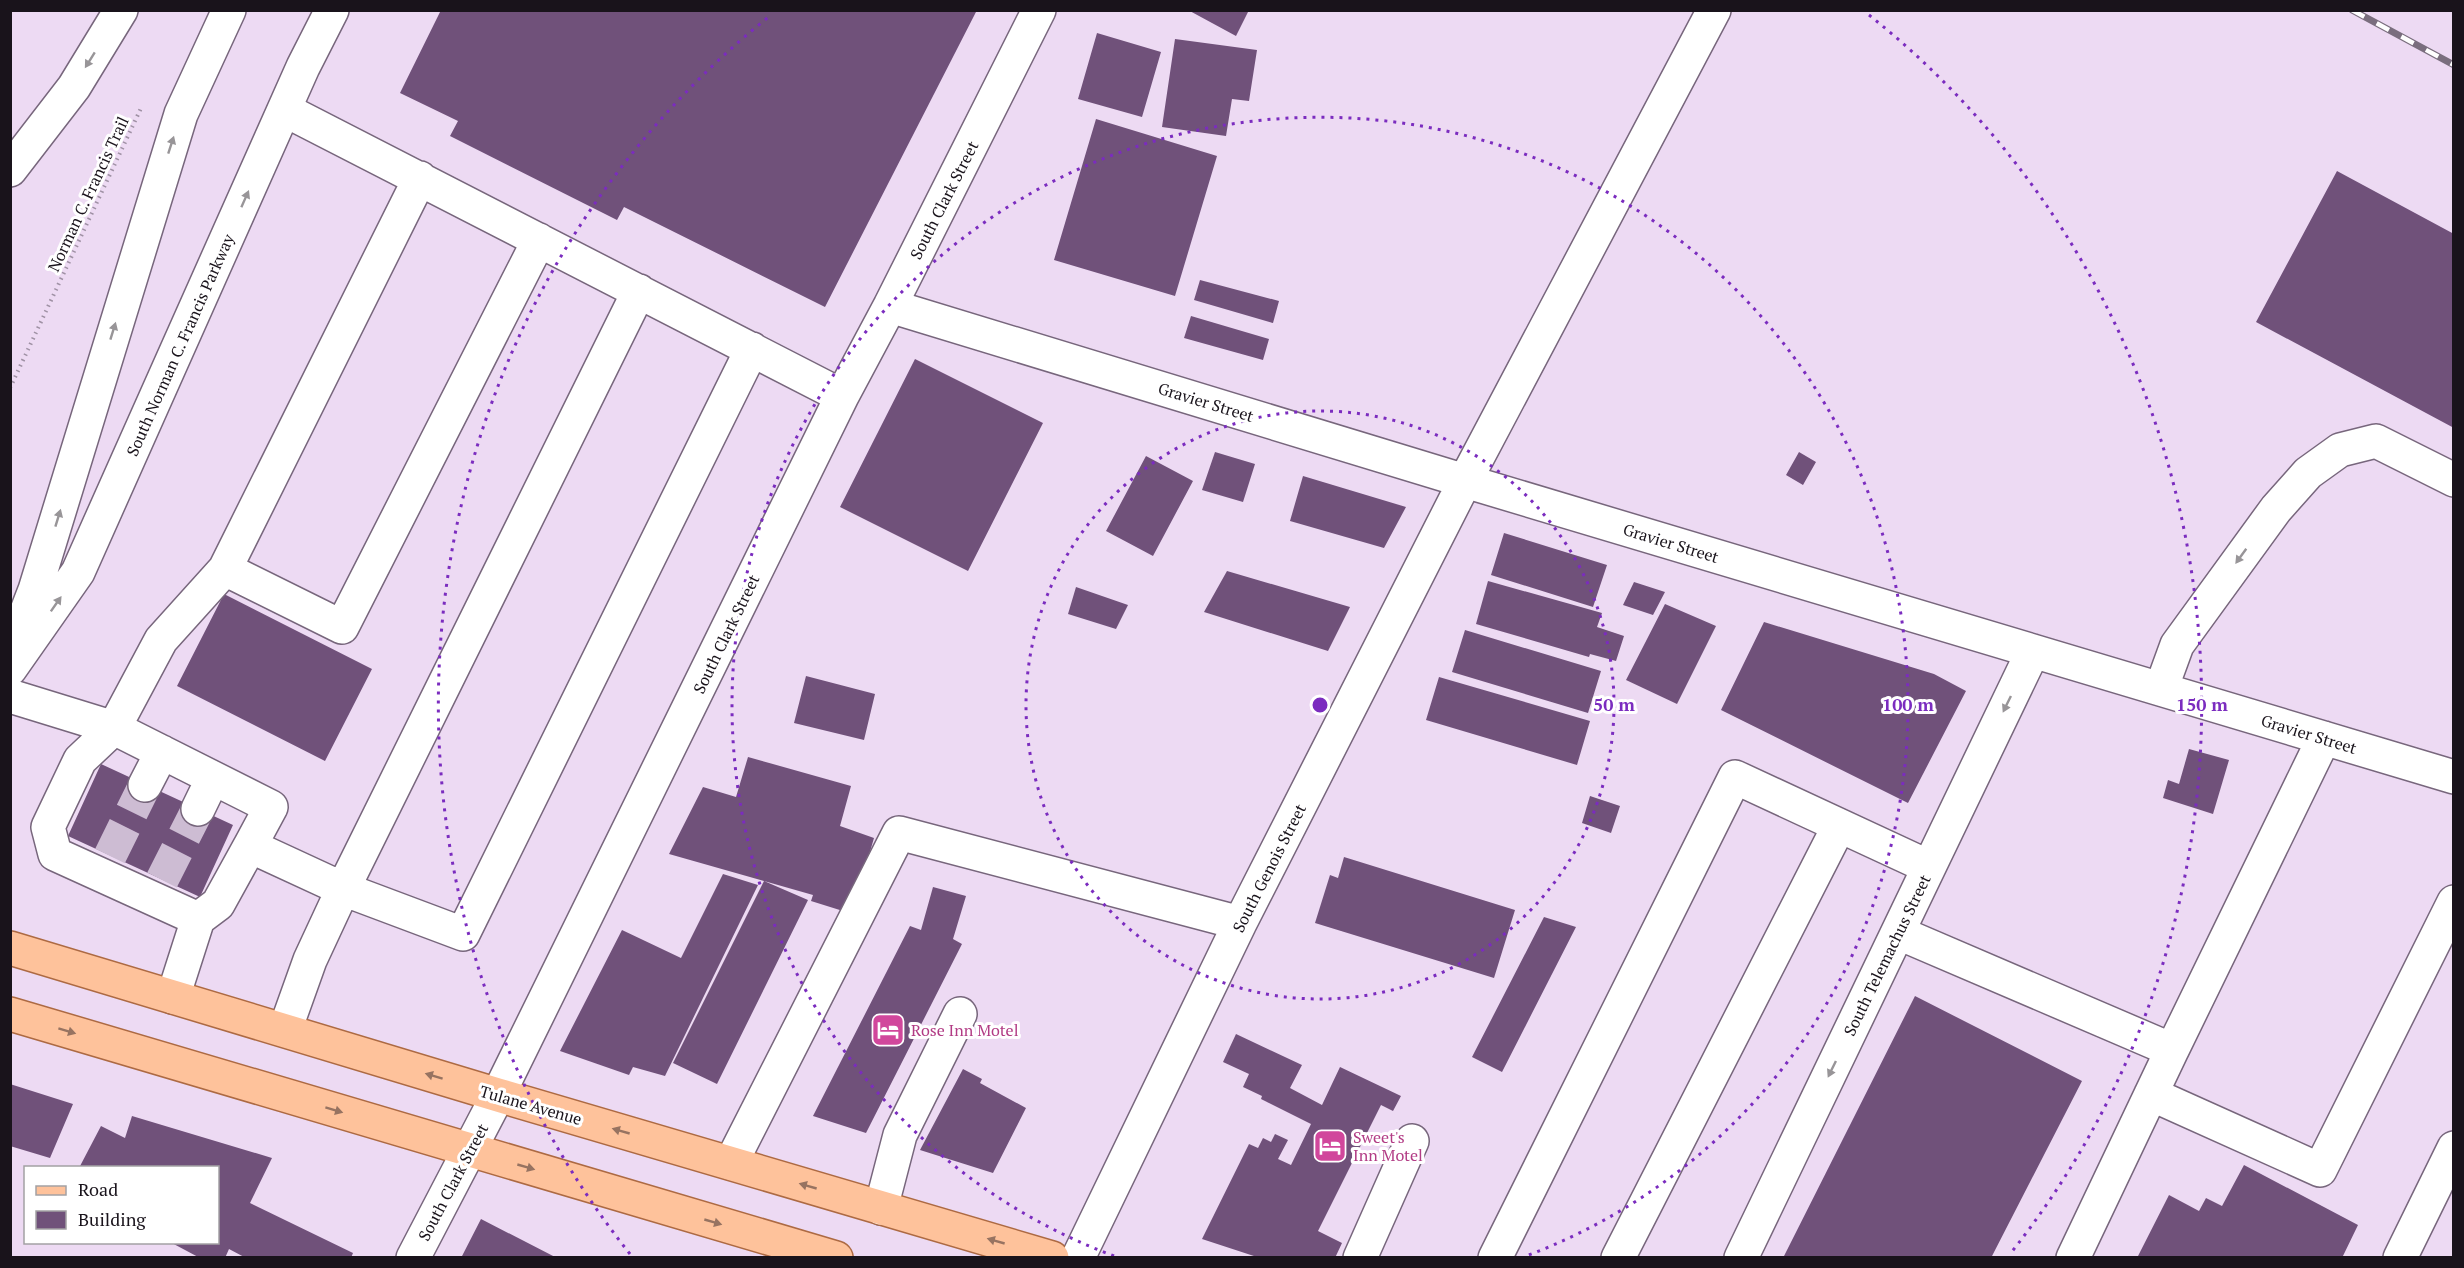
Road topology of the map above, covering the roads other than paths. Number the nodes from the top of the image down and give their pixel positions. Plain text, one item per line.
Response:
1 (121, 10) edge
2 (229, 10) edge
3 (332, 10) edge
4 (1039, 10) edge
5 (1714, 10) edge
6 (285, 110) junction
7 (10, 170) edge
8 (420, 178) junction
9 (538, 240) junction
10 (639, 291) junction
11 (890, 306) junction
12 (752, 349) junction
13 (842, 396) junction
14 (2454, 480) edge
15 (1465, 481) junction
16 (225, 569) junction
17 (2033, 651) junction
18 (10, 652) edge
19 (10, 669) edge
20 (2161, 689) junction
21 (10, 696) edge
22 (114, 728) junction
23 (2324, 738) junction
24 (162, 752) junction
25 (2454, 777) edge
26 (213, 778) junction
27 (145, 785) tunnel mouth
28 (198, 809) tunnel mouth
29 (1839, 826) junction
30 (250, 846) junction
31 (1929, 867) junction
32 (343, 888) junction
33 (2454, 902) edge
34 (198, 919) junction
35 (1240, 923) junction
36 (1899, 933) junction
37 (10, 948) edge
38 (173, 997) junction
39 (10, 1014) edge
40 (960, 1014) dead end
41 (285, 1030) junction
42 (2172, 1050) junction
43 (2151, 1094) junction
44 (498, 1095) junction
45 (1412, 1141) dead end
46 (2454, 1148) edge
47 (470, 1151) junction
48 (731, 1163) junction
49 (881, 1208) junction
50 (1502, 1255) edge
51 (414, 1257) edge
52 (836, 1257) edge
53 (1052, 1257) edge
54 (1078, 1257) edge
55 (1360, 1257) edge
56 (1618, 1257) edge
57 (1741, 1257) edge
58 (2073, 1257) edge
59 (2400, 1257) edge

1 -> 7 street
18 -> 2 street
3 - 6 street, South Norman C. Francis Parkway
4 - 11 street, South Clark Street
5 - 15 street, South Genois Street
6 - 8 street
19 -> 6 street, South Norman C. Francis Parkway
8 - 9 street
8 - 16 street
9 - 10 street
9 - 16 street
10 - 12 street
10 - 32 street
11 - 13 street, South Clark Street
11 - 15 street, Gravier Street
12 - 13 street
12 - 32 street
13 - 44 street, South Clark Street
14 -> 20 street
15 - 17 street, Gravier Street
15 - 35 street, South Genois Street
16 - 22 street
17 - 20 street, Gravier Street
17 -> 31 street, South Telemachus Street
20 - 23 street, Gravier Street
21 - 22 street
22 - 24 street
22 - 34 street
23 - 25 street, Gravier Street
23 - 42 street
24 - 26 street
24 - 27 street
26 - 28 street
26 - 30 street
29 - 31 street
29 - 50 street
29 - 56 street
30 - 32 street
30 - 34 street
31 - 36 street, South Telemachus Street
32 - 41 street
33 - 43 street
34 - 38 street
35 - 48 street
35 - 54 street, South Genois Street
36 - 42 street
36 -> 57 street, South Telemachus Street
37 - 38 main road, Tulane Avenue
38 - 41 main road, Tulane Avenue
39 -> 47 main road
40 - 49 street
44 -> 41 main road, Tulane Avenue
42 - 43 street
43 - 58 street
44 - 47 street, South Clark Street
48 -> 44 main road, Tulane Avenue
45 - 55 street
46 - 59 street
47 - 51 street, South Clark Street
47 -> 52 main road
49 -> 48 main road, Tulane Avenue
53 -> 49 main road, Tulane Avenue

